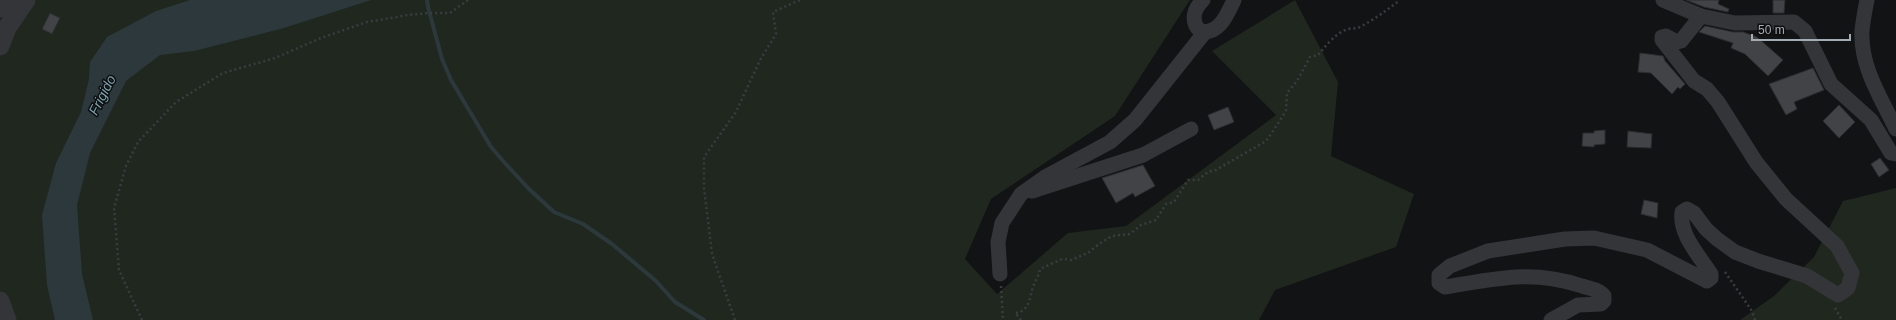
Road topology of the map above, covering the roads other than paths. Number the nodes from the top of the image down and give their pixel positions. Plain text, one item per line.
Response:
1 (8, 0) edge
2 (26, 0) edge
3 (1203, 0) edge
4 (1234, 0) edge
5 (1663, 0) edge
6 (1867, 0) edge
7 (0, 10) edge
8 (1701, 16) junction
9 (1205, 32) junction
10 (0, 46) edge
11 (1896, 128) edge
12 (1191, 129) dead end
13 (1896, 154) edge
14 (1021, 194) junction
15 (1000, 274) road end
16 (0, 301) edge
17 (7, 320) edge
18 (1551, 320) edge

1 - 7 street
2 - 10 street
3 - 9 street
4 - 9 street
5 - 8 street
6 - 11 street
8 - 13 street
8 - 18 street
9 - 14 street
12 - 14 street
14 - 15 street
16 - 17 street

